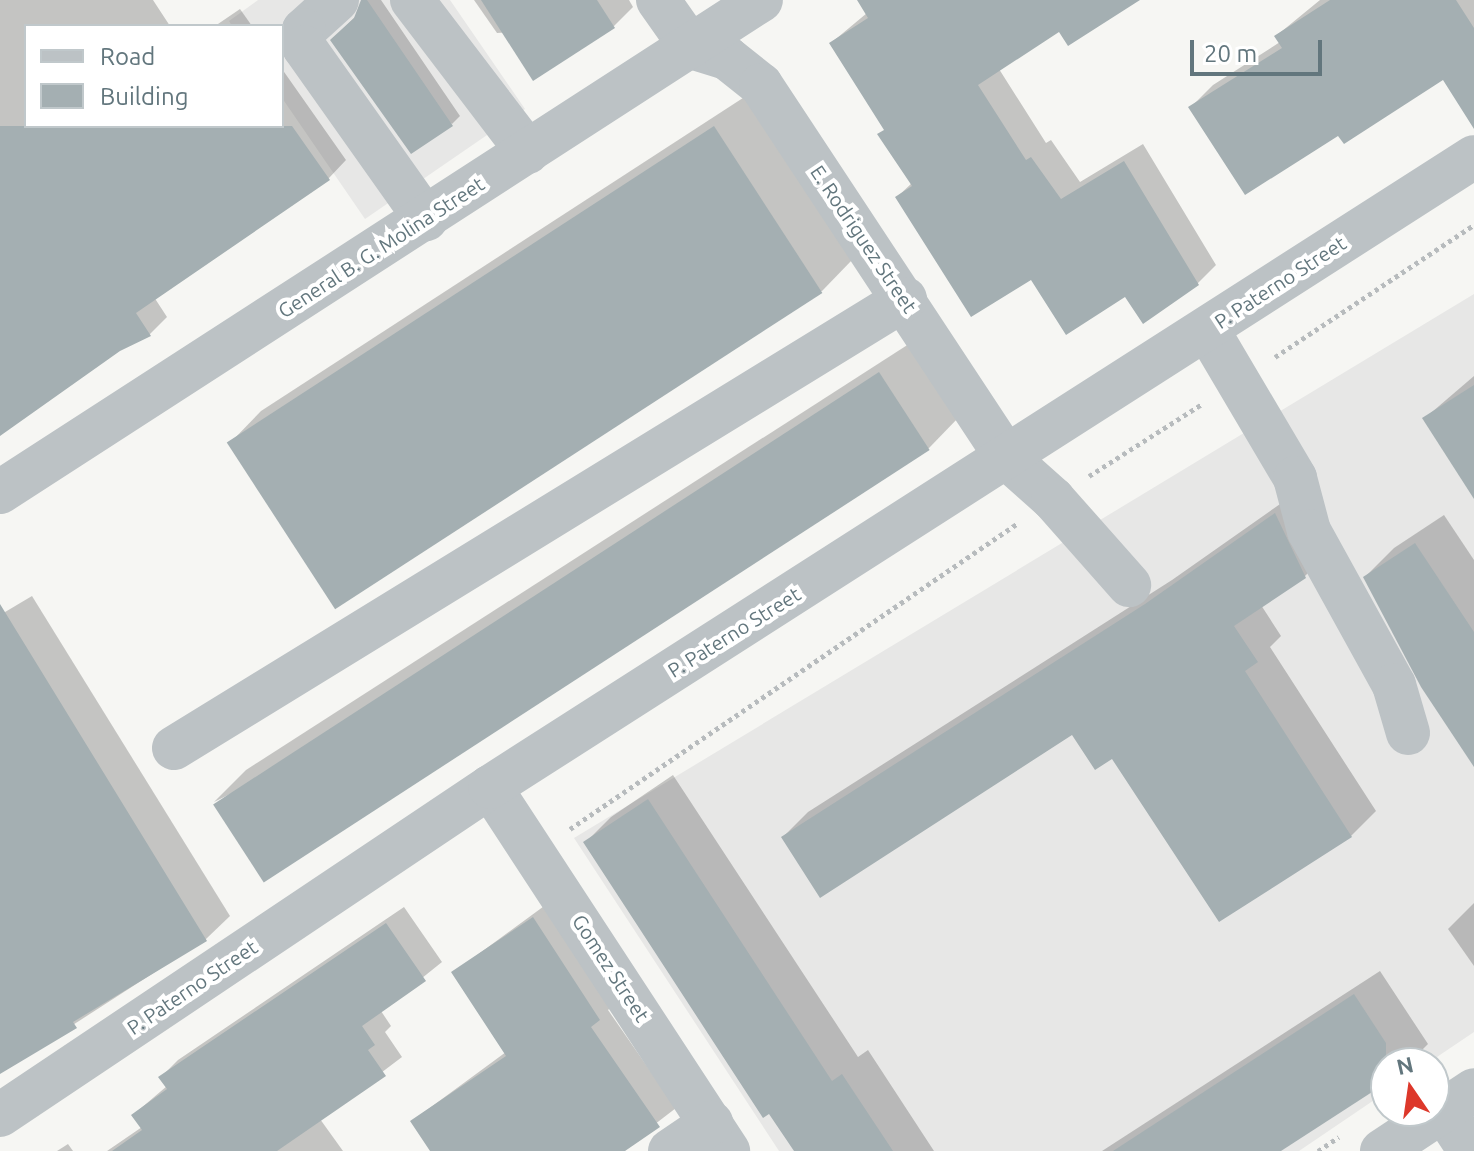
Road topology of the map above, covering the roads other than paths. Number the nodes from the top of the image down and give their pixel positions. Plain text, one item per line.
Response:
1 (337, 0) edge
2 (412, 0) edge
3 (658, 0) edge
4 (761, 0) edge
5 (691, 47) junction
6 (528, 152) junction
7 (1474, 157) edge
8 (426, 219) junction
9 (905, 299) junction
10 (1207, 329) junction
11 (1007, 458) junction
12 (0, 492) edge
13 (1129, 585) dead end
14 (1408, 733) dead end
15 (174, 748) dead end
16 (490, 787) junction
17 (1458, 1100) edge
18 (0, 1115) edge
19 (720, 1137) edge
20 (670, 1151) edge
21 (1382, 1151) edge
22 (1470, 1151) edge

1 - 8 street
2 - 6 street
3 - 5 street
4 - 5 street, General B. G. Molina Street
5 - 6 street, General B. G. Molina Street
5 - 9 street, E. Rodriguez Street
6 - 8 street, General B. G. Molina Street
7 - 10 street, P. Paterno Street
8 - 12 street, General B. G. Molina Street
9 - 11 street, E. Rodriguez Street
9 - 15 street
10 - 11 street, P. Paterno Street
10 - 14 street
11 - 13 street, E. Rodriguez Street
11 - 16 street, P. Paterno Street
16 - 18 street, P. Paterno Street
16 - 19 street, Gomez Street
17 - 21 street
17 - 22 street
19 - 20 street

